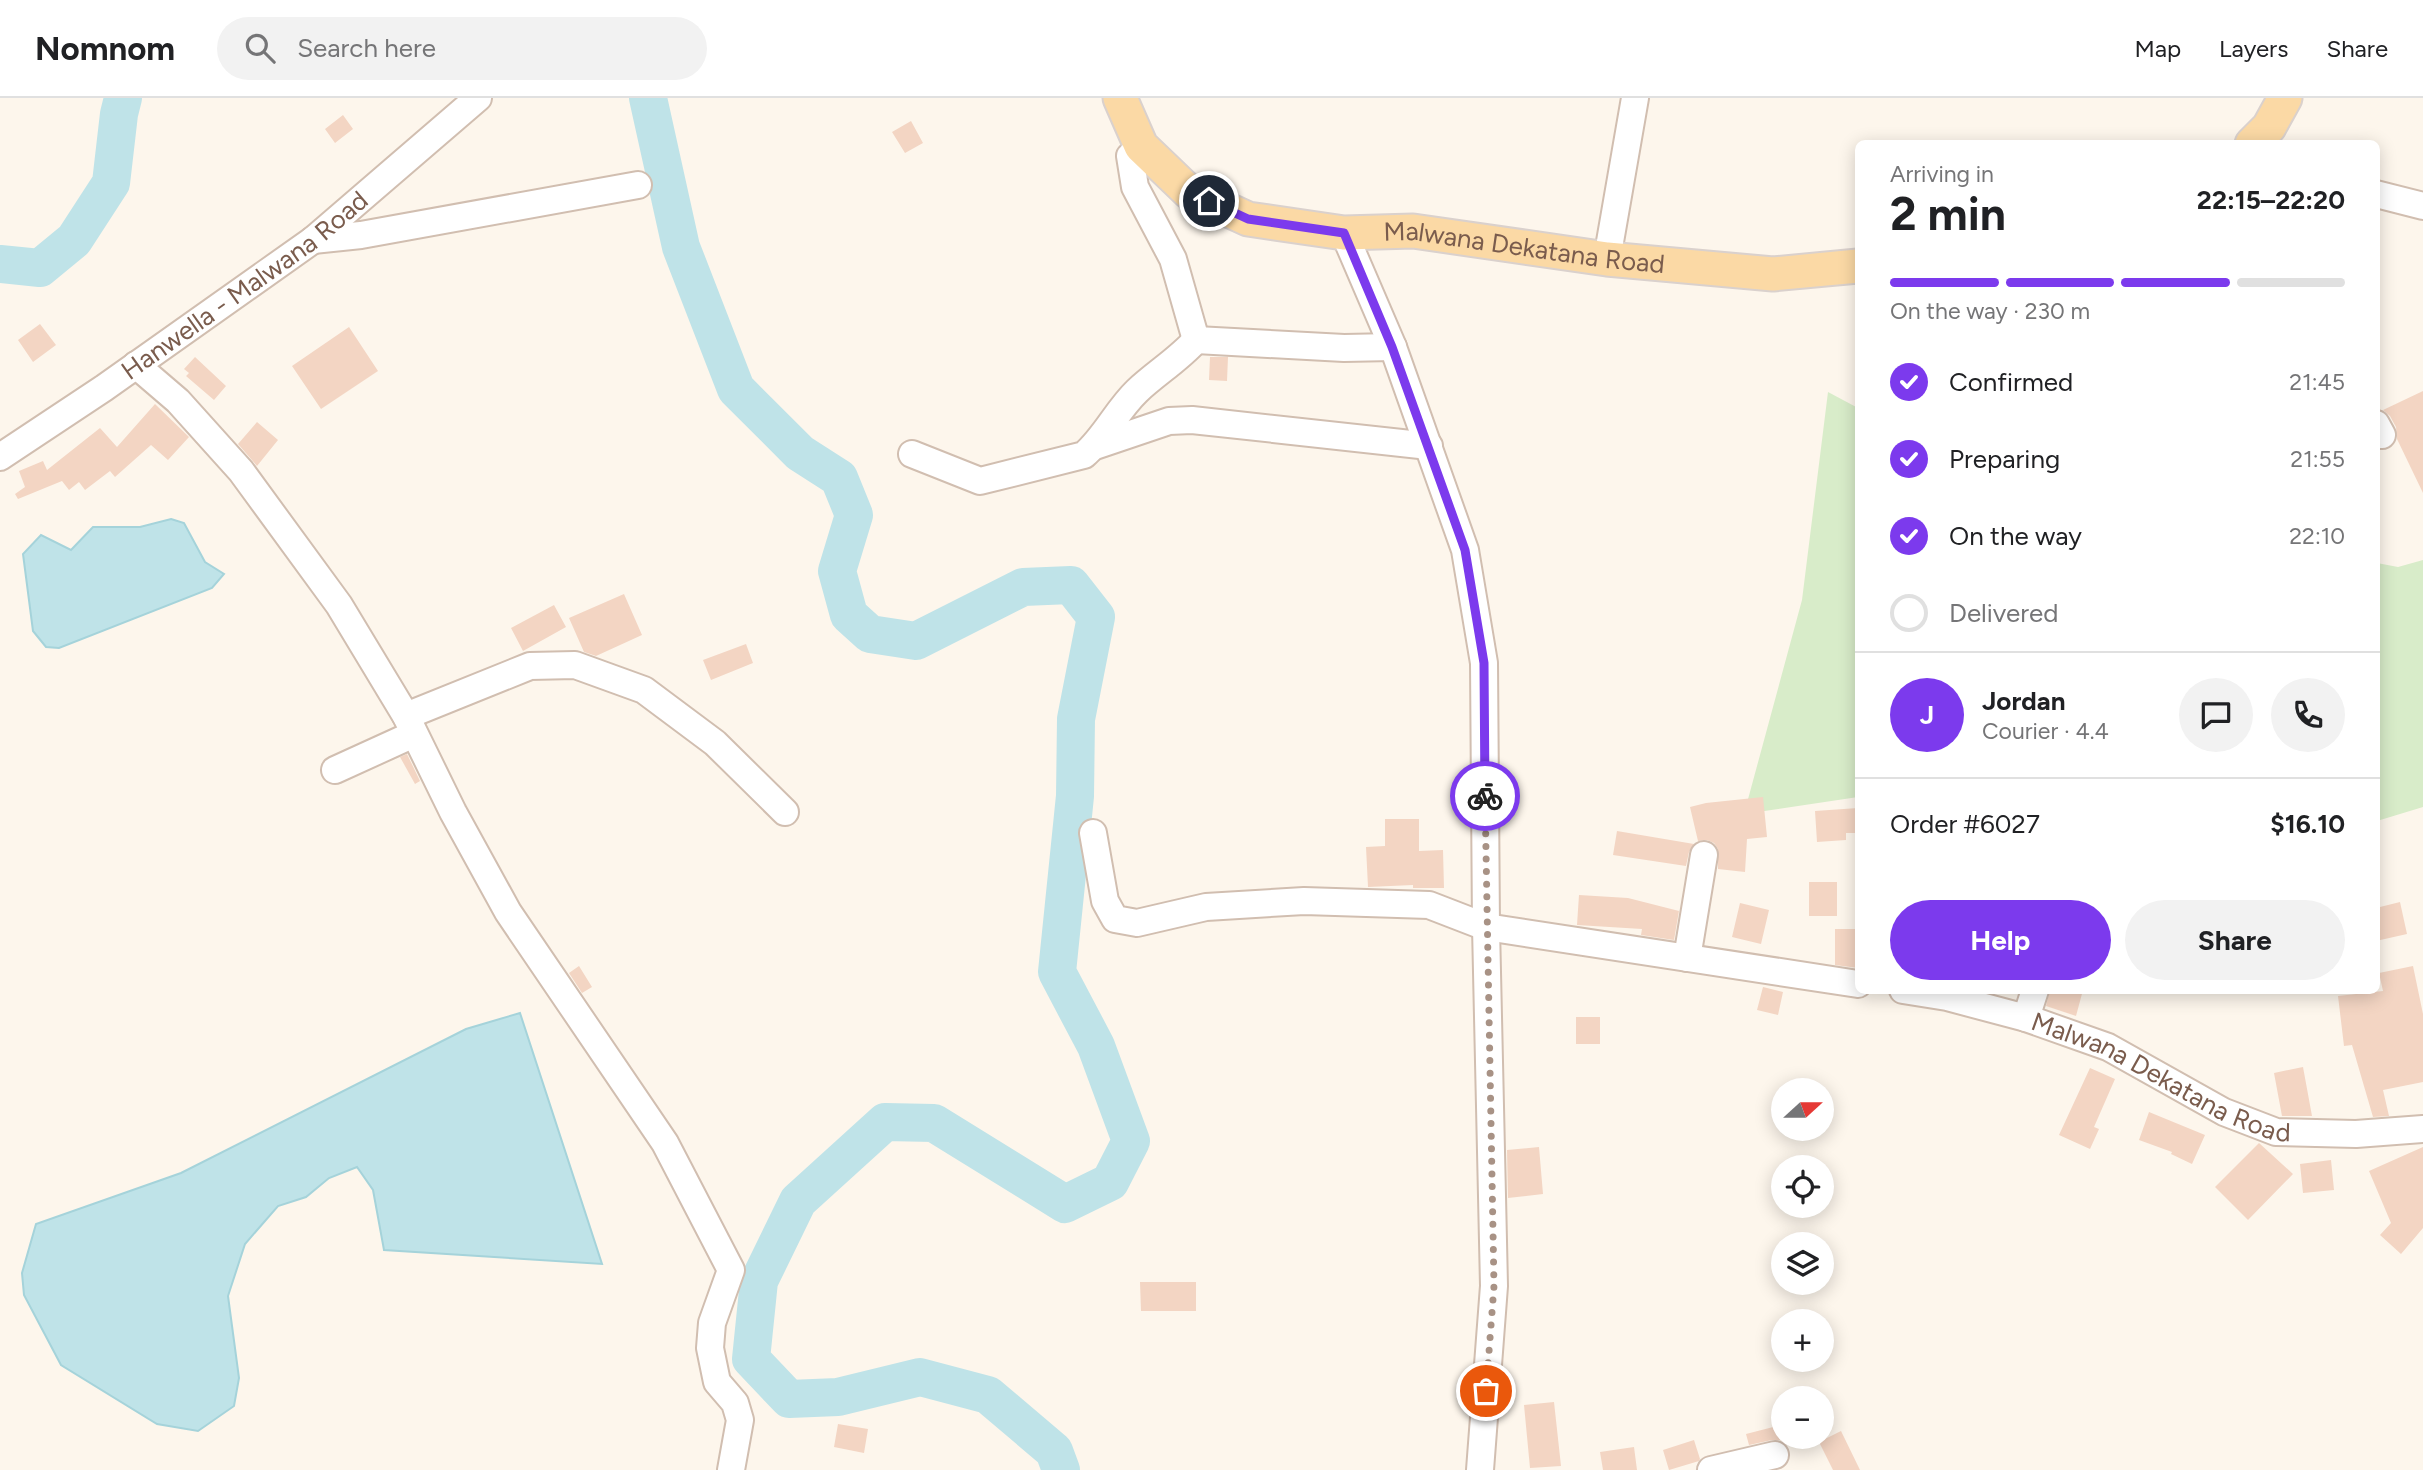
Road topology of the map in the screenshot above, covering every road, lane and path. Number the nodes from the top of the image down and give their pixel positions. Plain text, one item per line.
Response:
1 (478, 98) edge
2 (1120, 98) edge
3 (1635, 98) edge
4 (2285, 98) edge
5 (2256, 140) edge
6 (1140, 146) junction
7 (638, 185) dead end
8 (2380, 195) edge
9 (2423, 206) edge
10 (1344, 233) junction
11 (313, 240) junction
12 (1607, 259) junction
13 (1855, 266) edge
14 (1196, 340) junction
15 (1392, 347) junction
16 (136, 365) junction
17 (1095, 446) junction
18 (1429, 446) junction
19 (912, 454) dead end
20 (0, 457) edge
21 (410, 725) junction
22 (335, 770) dead end
23 (785, 812) dead end
24 (1093, 833) dead end
25 (1704, 855) dead end
26 (1486, 927) junction
27 (1687, 958) junction
28 (1855, 984) edge
29 (1928, 994) edge
30 (2034, 994) edge
31 (2026, 1018) junction
32 (2423, 1129) edge
33 (1775, 1455) dead end
34 (731, 1470) edge
35 (1480, 1470) edge
36 (1711, 1470) edge

1 - 11 street, Hanwella - Malwana Road
2 - 6 main road, Malwana Dekatana Road
3 - 12 street
4 - 5 main road
6 - 10 main road, Malwana Dekatana Road
6 - 14 street
7 - 11 street
8 - 9 street
10 - 12 main road, Malwana Dekatana Road
10 - 15 street
11 - 16 street, Hanwella - Malwana Road
12 - 13 main road, Malwana Dekatana Road
14 - 15 street
14 - 17 street
15 - 18 street
16 - 20 street, Hanwella - Malwana Road
16 - 21 street
17 - 18 street
17 - 19 street
18 - 26 street
21 - 22 street
21 - 23 street
21 - 34 street
24 - 26 street
25 - 27 street
26 - 27 street
26 - 35 street
27 - 28 street
29 - 31 street, Malwana Dekatana Road
30 - 31 street
31 - 32 street, Malwana Dekatana Road
33 - 36 street

